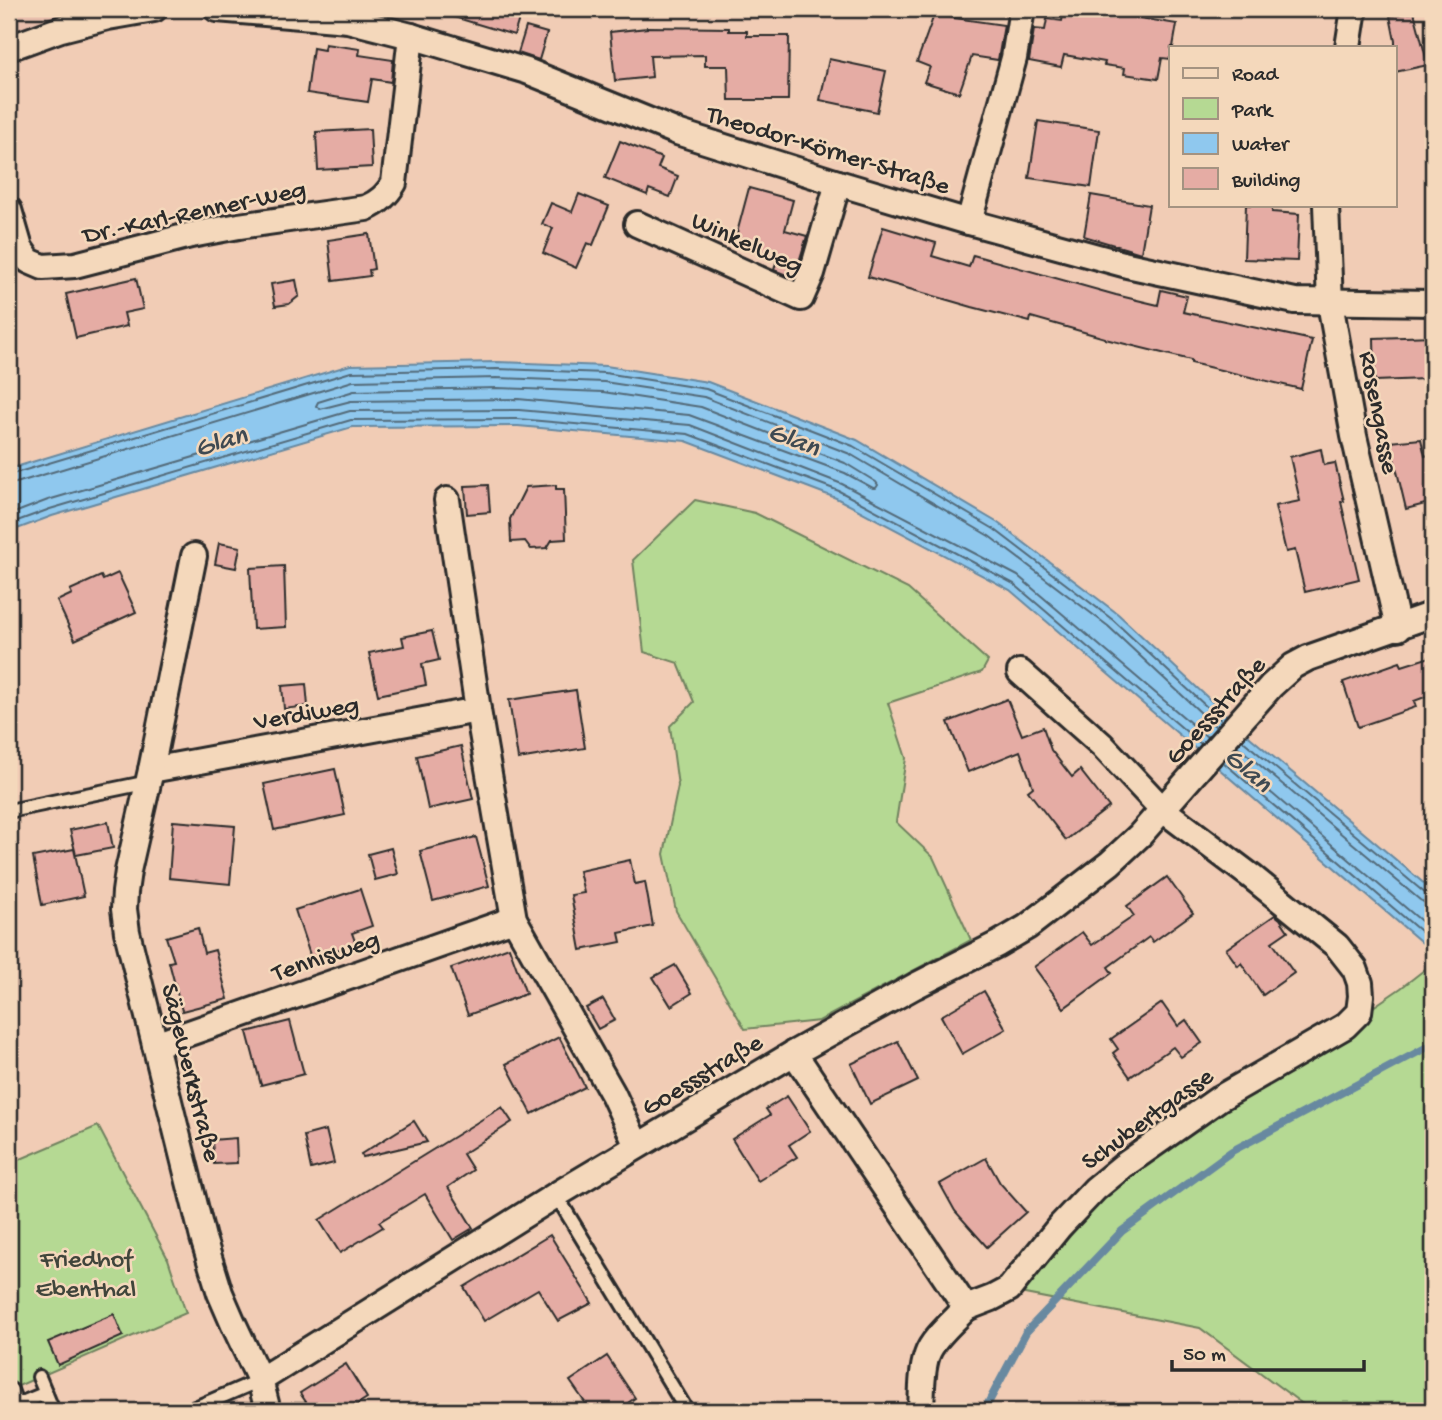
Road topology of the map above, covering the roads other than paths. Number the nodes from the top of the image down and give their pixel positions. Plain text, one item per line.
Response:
1 (153, 9) edge
2 (216, 9) edge
3 (1022, 9) edge
4 (1362, 10) edge
5 (411, 36) junction
6 (1348, 46) edge
7 (9, 48) edge
8 (838, 183) junction
9 (1326, 206) edge
10 (9, 211) edge
11 (969, 222) junction
12 (637, 224) dead end
13 (1331, 303) junction
14 (1433, 303) edge
15 (447, 500) dead end
16 (194, 555) dead end
17 (1433, 614) edge
18 (1398, 628) junction
19 (1020, 672) dead end
20 (478, 710) junction
21 (150, 776) junction
22 (1163, 810) junction
23 (9, 811) edge
24 (514, 919) junction
25 (155, 1045) junction
26 (794, 1053) junction
27 (637, 1146) junction
28 (556, 1195) junction
29 (966, 1308) junction
30 (39, 1377) dead end
31 (260, 1380) junction
32 (11, 1390) dead end
33 (46, 1392) junction
34 (53, 1411) edge
35 (188, 1411) edge
36 (268, 1411) edge
37 (687, 1411) edge
38 (921, 1411) edge

1 - 7 street
2 - 5 street, Theodor-Körner-Straße
3 - 11 street
4 - 6 street
5 - 8 street, Theodor-Körner-Straße
5 - 10 street, Dr.-Karl-Renner-Weg
8 - 11 street, Theodor-Körner-Straße
8 - 12 street, Winkelweg
9 - 13 street, Rosengasse
11 - 13 street, Theodor-Körner-Straße
13 - 14 street, Theodor-Körner-Straße
13 - 18 street, Rosengasse
15 - 20 street
16 - 21 street
17 - 18 street, Goessstraße
18 - 22 street, Goessstraße
19 - 22 street, Goessstraße
20 - 21 street, Verdiweg
20 - 24 street
21 - 23 lane
21 - 25 street, Sägewerkstraße
22 - 26 street, Goessstraße
22 - 29 street, Schubertgasse
24 - 25 street, Tennisweg
24 - 27 street
25 - 31 street, Sägewerkstraße
26 - 27 street, Goessstraße
26 - 29 street
27 - 28 street, Goessstraße
28 - 31 street, Goessstraße
28 - 37 lane
29 - 38 street
30 - 33 lane
31 - 35 lane, Goessstraße
31 - 36 street
32 - 33 lane
33 - 34 lane

